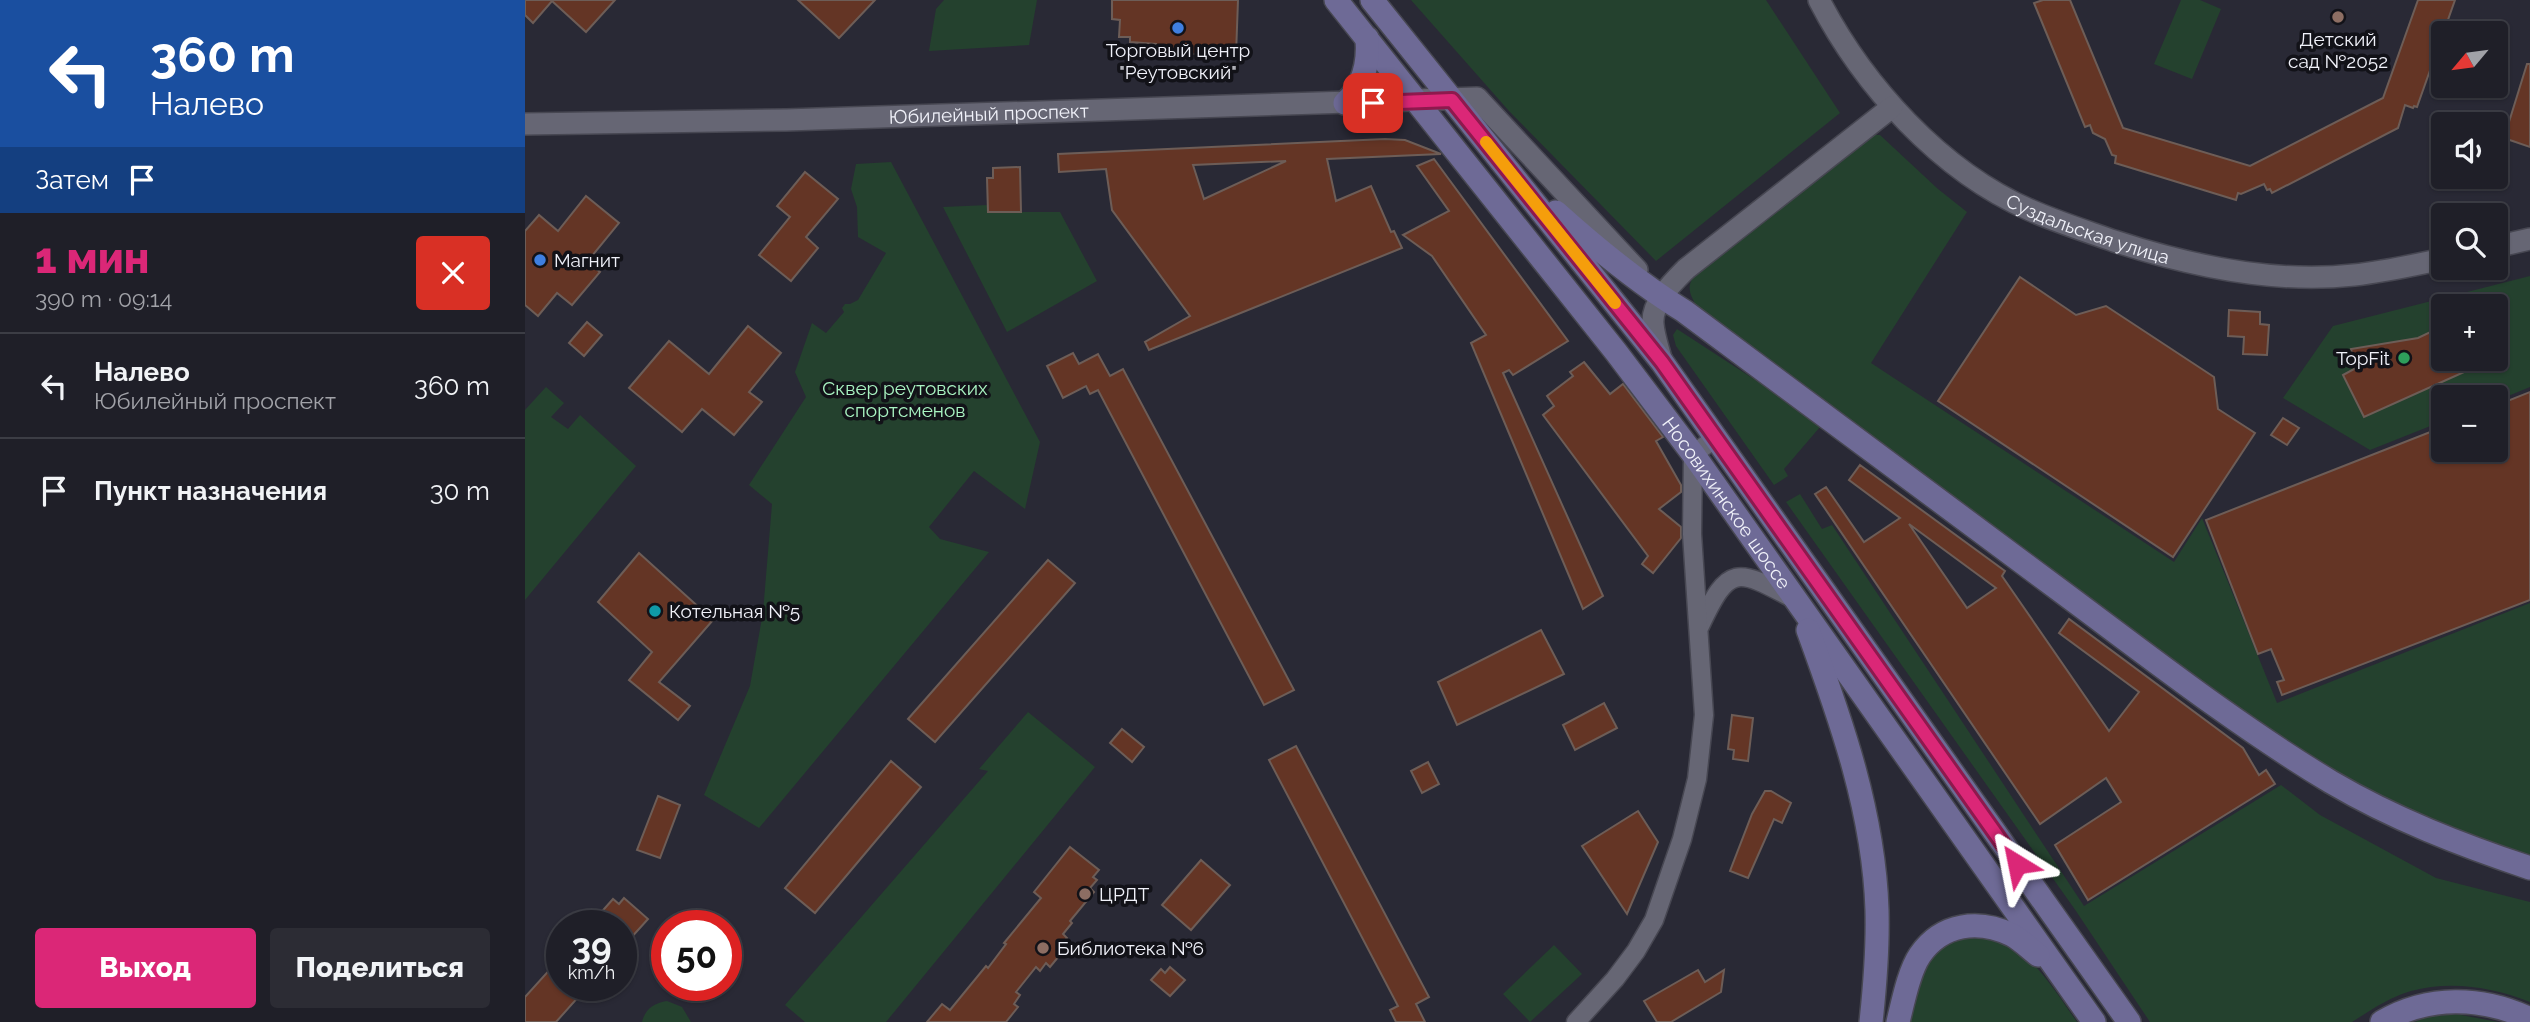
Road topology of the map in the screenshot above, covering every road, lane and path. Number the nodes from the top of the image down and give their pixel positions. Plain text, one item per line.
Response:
1 (1336, 0) edge
2 (1372, 0) edge
3 (1819, 0) edge
4 (1367, 38) junction
5 (1452, 100) junction
6 (1417, 101) junction
7 (1345, 103) junction
8 (1892, 107) junction
9 (525, 124) edge
10 (1510, 173) junction
11 (2530, 239) edge
12 (2508, 244) edge
13 (2431, 261) edge
14 (1662, 298) junction
15 (1662, 362) junction
16 (1716, 438) junction
17 (1693, 454) junction
18 (1797, 601) junction
19 (1699, 629) junction
20 (2530, 868) edge
21 (2058, 971) junction
22 (2530, 1019) edge
23 (1576, 1022) edge
24 (1871, 1022) edge
25 (1898, 1022) edge
26 (2094, 1022) edge
27 (2129, 1022) edge
28 (2382, 1022) edge

1 - 4 main road, Носовихинское шоссе
2 - 5 main road, Носовихинское шоссе
3 - 8 street, Суздальская улица
4 - 6 main road, Носовихинское шоссе
4 - 7 main road
5 - 6 street, Юбилейный проспект
5 - 10 main road, Носовихинское шоссе
5 - 14 street, Юбилейный проспект
6 - 7 street, Юбилейный проспект
6 - 17 main road, Носовихинское шоссе
7 - 9 street, Юбилейный проспект
8 - 13 street, Суздальская улица
8 - 14 street
10 - 14 main road
10 - 15 main road, Носовихинское шоссе
11 - 12 street
14 - 15 street
14 - 20 main road
15 - 16 main road, Носовихинское шоссе
16 - 17 street
16 - 27 main road, Носовихинское шоссе
17 - 18 main road, Носовихинское шоссе
17 - 19 street
18 - 19 street
18 - 21 main road, Носовихинское шоссе
18 - 24 main road
19 - 23 street
21 - 25 main road
21 - 26 main road, Носовихинское шоссе
22 - 28 main road

